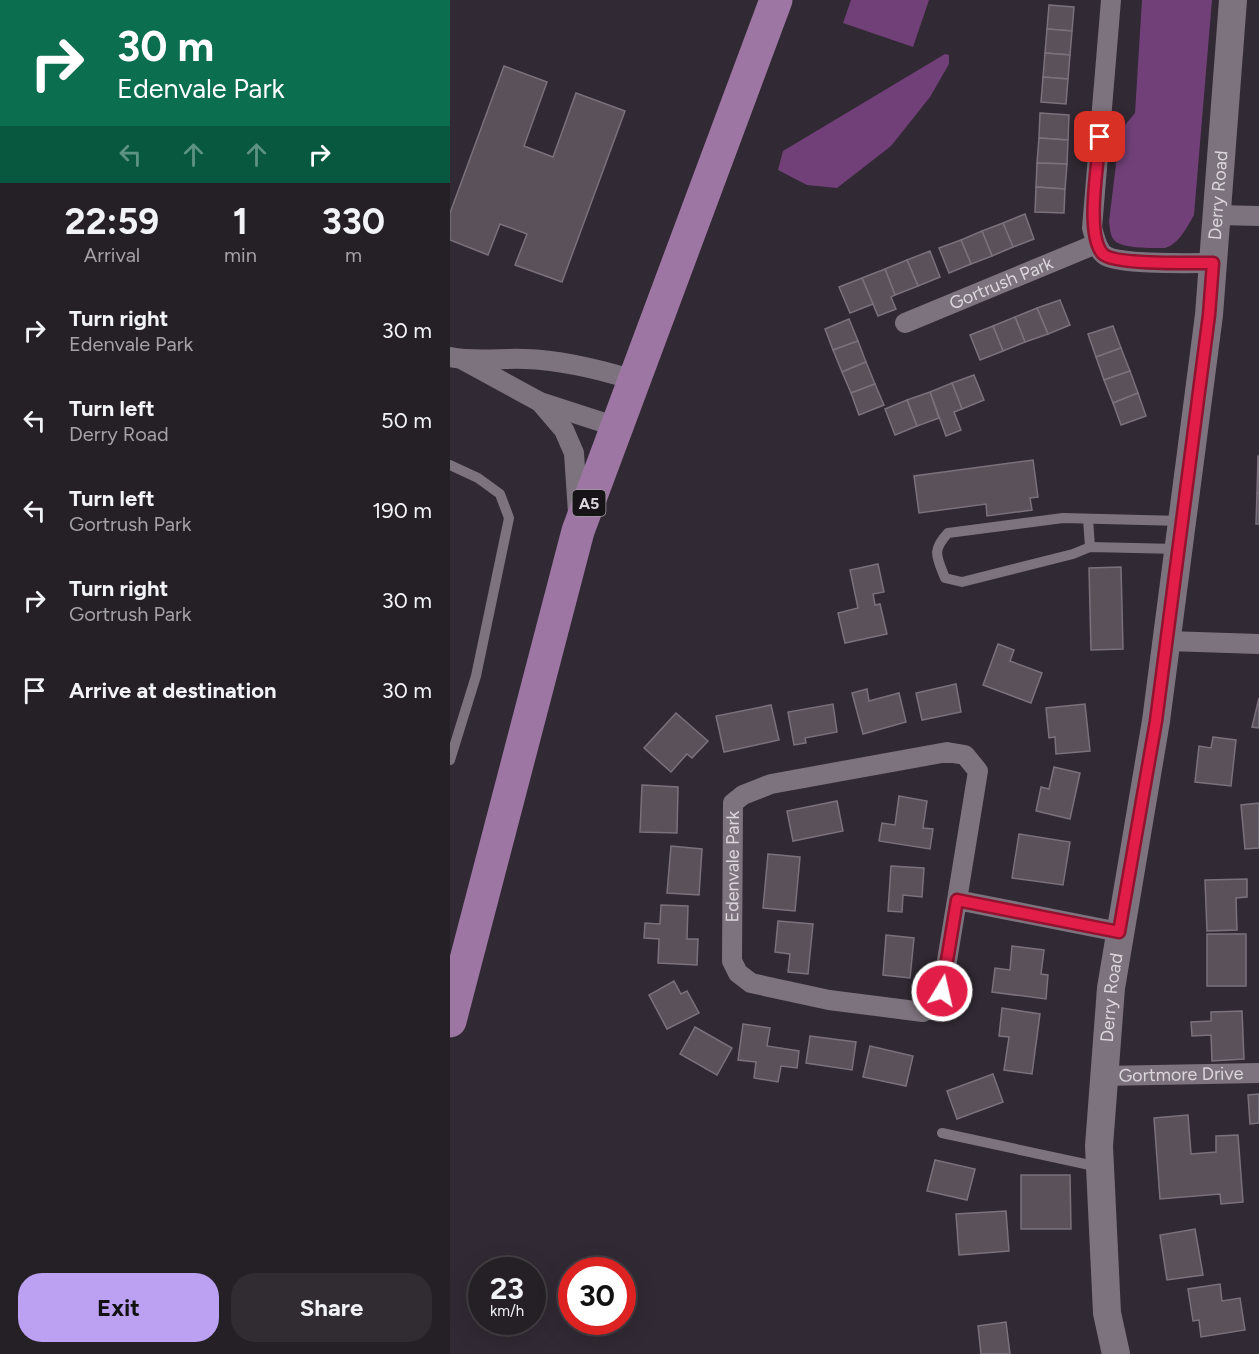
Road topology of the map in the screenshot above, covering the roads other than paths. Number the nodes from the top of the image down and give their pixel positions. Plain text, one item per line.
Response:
1 (776, 0) edge
2 (1111, 0) edge
3 (1233, 0) edge
4 (1217, 216) junction
5 (1259, 216) edge
6 (1096, 244) junction
7 (1213, 263) junction
8 (906, 323) dead end
9 (455, 358) edge
10 (634, 380) junction
11 (540, 402) junction
12 (617, 427) junction
13 (450, 465) edge
14 (1088, 519) junction
15 (578, 531) junction
16 (1181, 535) junction
17 (1090, 547) junction
18 (1167, 641) junction
19 (1259, 644) edge
20 (453, 740) edge
21 (450, 760) edge
22 (957, 900) junction
23 (1119, 932) junction
24 (450, 1021) edge
25 (1259, 1073) edge
26 (1103, 1076) junction
27 (942, 1133) dead end
28 (1099, 1167) junction
29 (1116, 1354) edge

1 - 10 highway, A5
2 - 6 street
3 - 4 main road, Derry Road
4 - 5 street
4 - 7 main road, Derry Road
6 - 7 street
6 - 8 street, Gortrush Park
7 - 16 main road, Derry Road
9 - 10 street
9 - 11 street
10 - 12 highway, A5
11 - 12 street
11 - 15 street
12 - 15 highway, A5
13 - 20 lane
14 - 16 lane
14 - 17 lane
14 - 17 lane
15 - 24 highway, A5
16 - 17 lane
16 - 18 main road, Derry Road
18 - 19 street
18 - 23 main road, Derry Road
20 - 21 lane
22 - 22 street, Edenvale Park
22 - 23 street
23 - 26 main road, Derry Road
25 - 26 street, Gortmore Drive
26 - 28 main road, Derry Road
27 - 28 lane
28 - 29 main road, Derry Road

